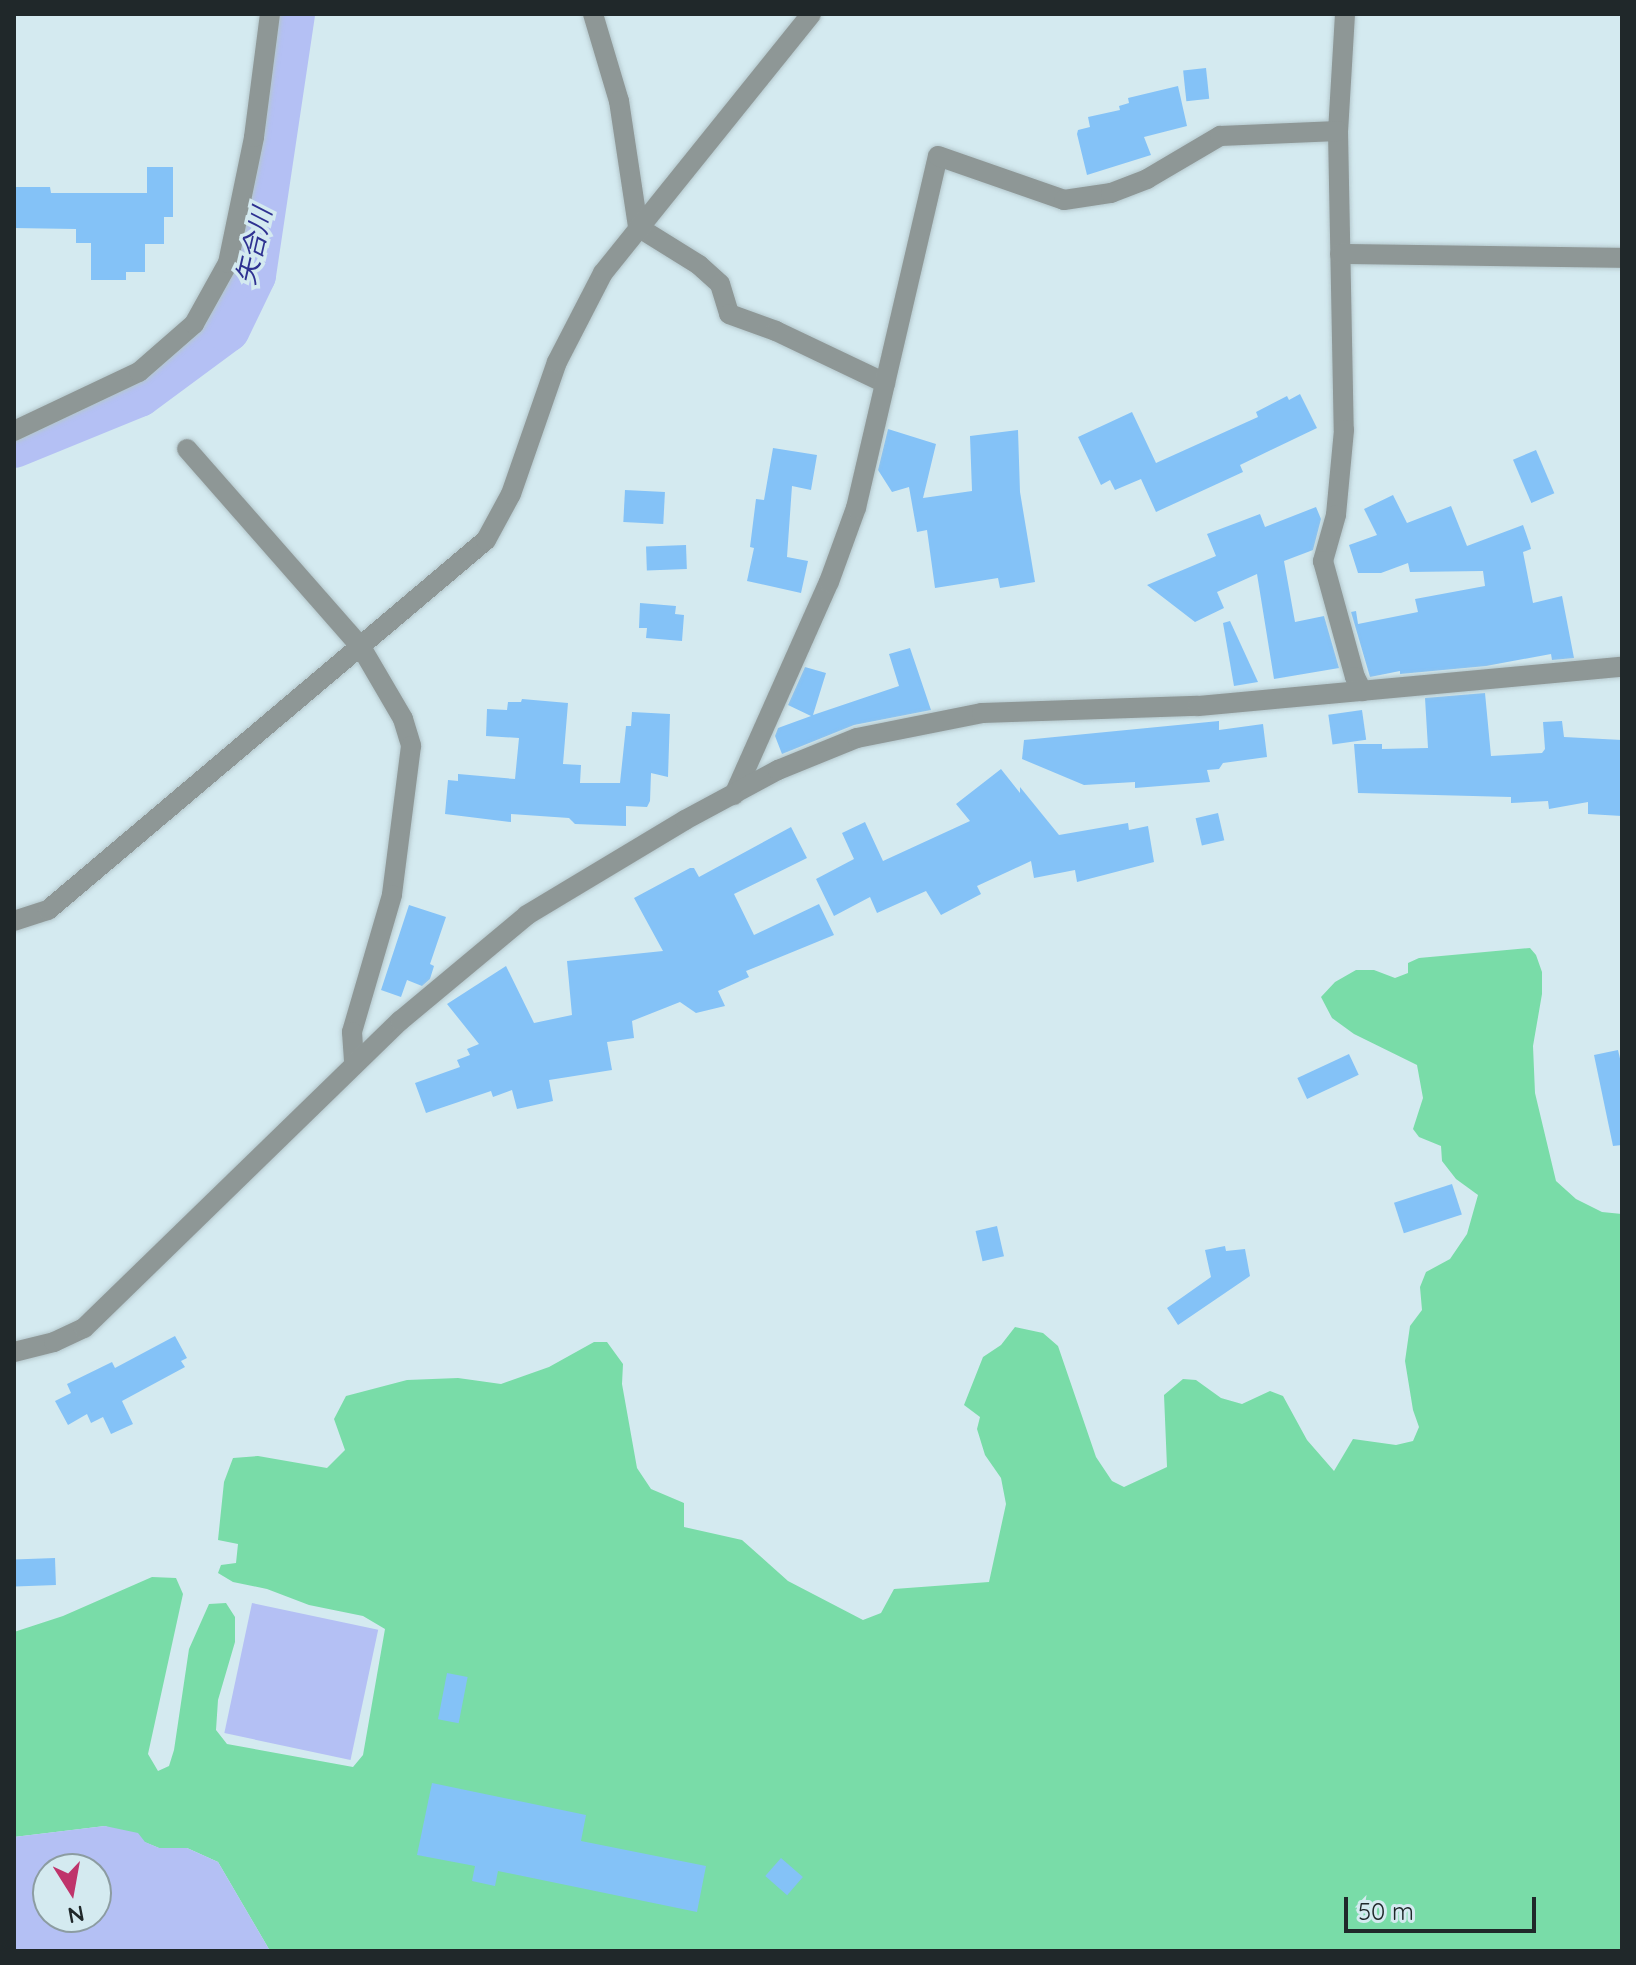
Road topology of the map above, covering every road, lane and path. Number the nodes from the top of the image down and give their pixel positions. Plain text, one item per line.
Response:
1 (270, 14) edge
2 (593, 14) edge
3 (811, 14) edge
4 (1345, 14) edge
5 (1338, 131) junction
6 (638, 227) junction
7 (1340, 254) junction
8 (1622, 258) edge
9 (885, 383) junction
10 (14, 431) edge
11 (187, 449) dead end
12 (361, 647) junction
13 (1622, 667) edge
14 (1362, 691) junction
15 (734, 795) junction
16 (14, 921) edge
17 (354, 1064) junction
18 (14, 1352) edge

1 - 10 street
2 - 6 street
3 - 6 street
4 - 5 street
5 - 7 street
5 - 9 street
6 - 9 street
6 - 12 street
7 - 8 street
7 - 14 street
9 - 15 street
11 - 12 street
12 - 16 street
12 - 17 street
13 - 14 street
14 - 15 street
15 - 17 street
17 - 18 street

